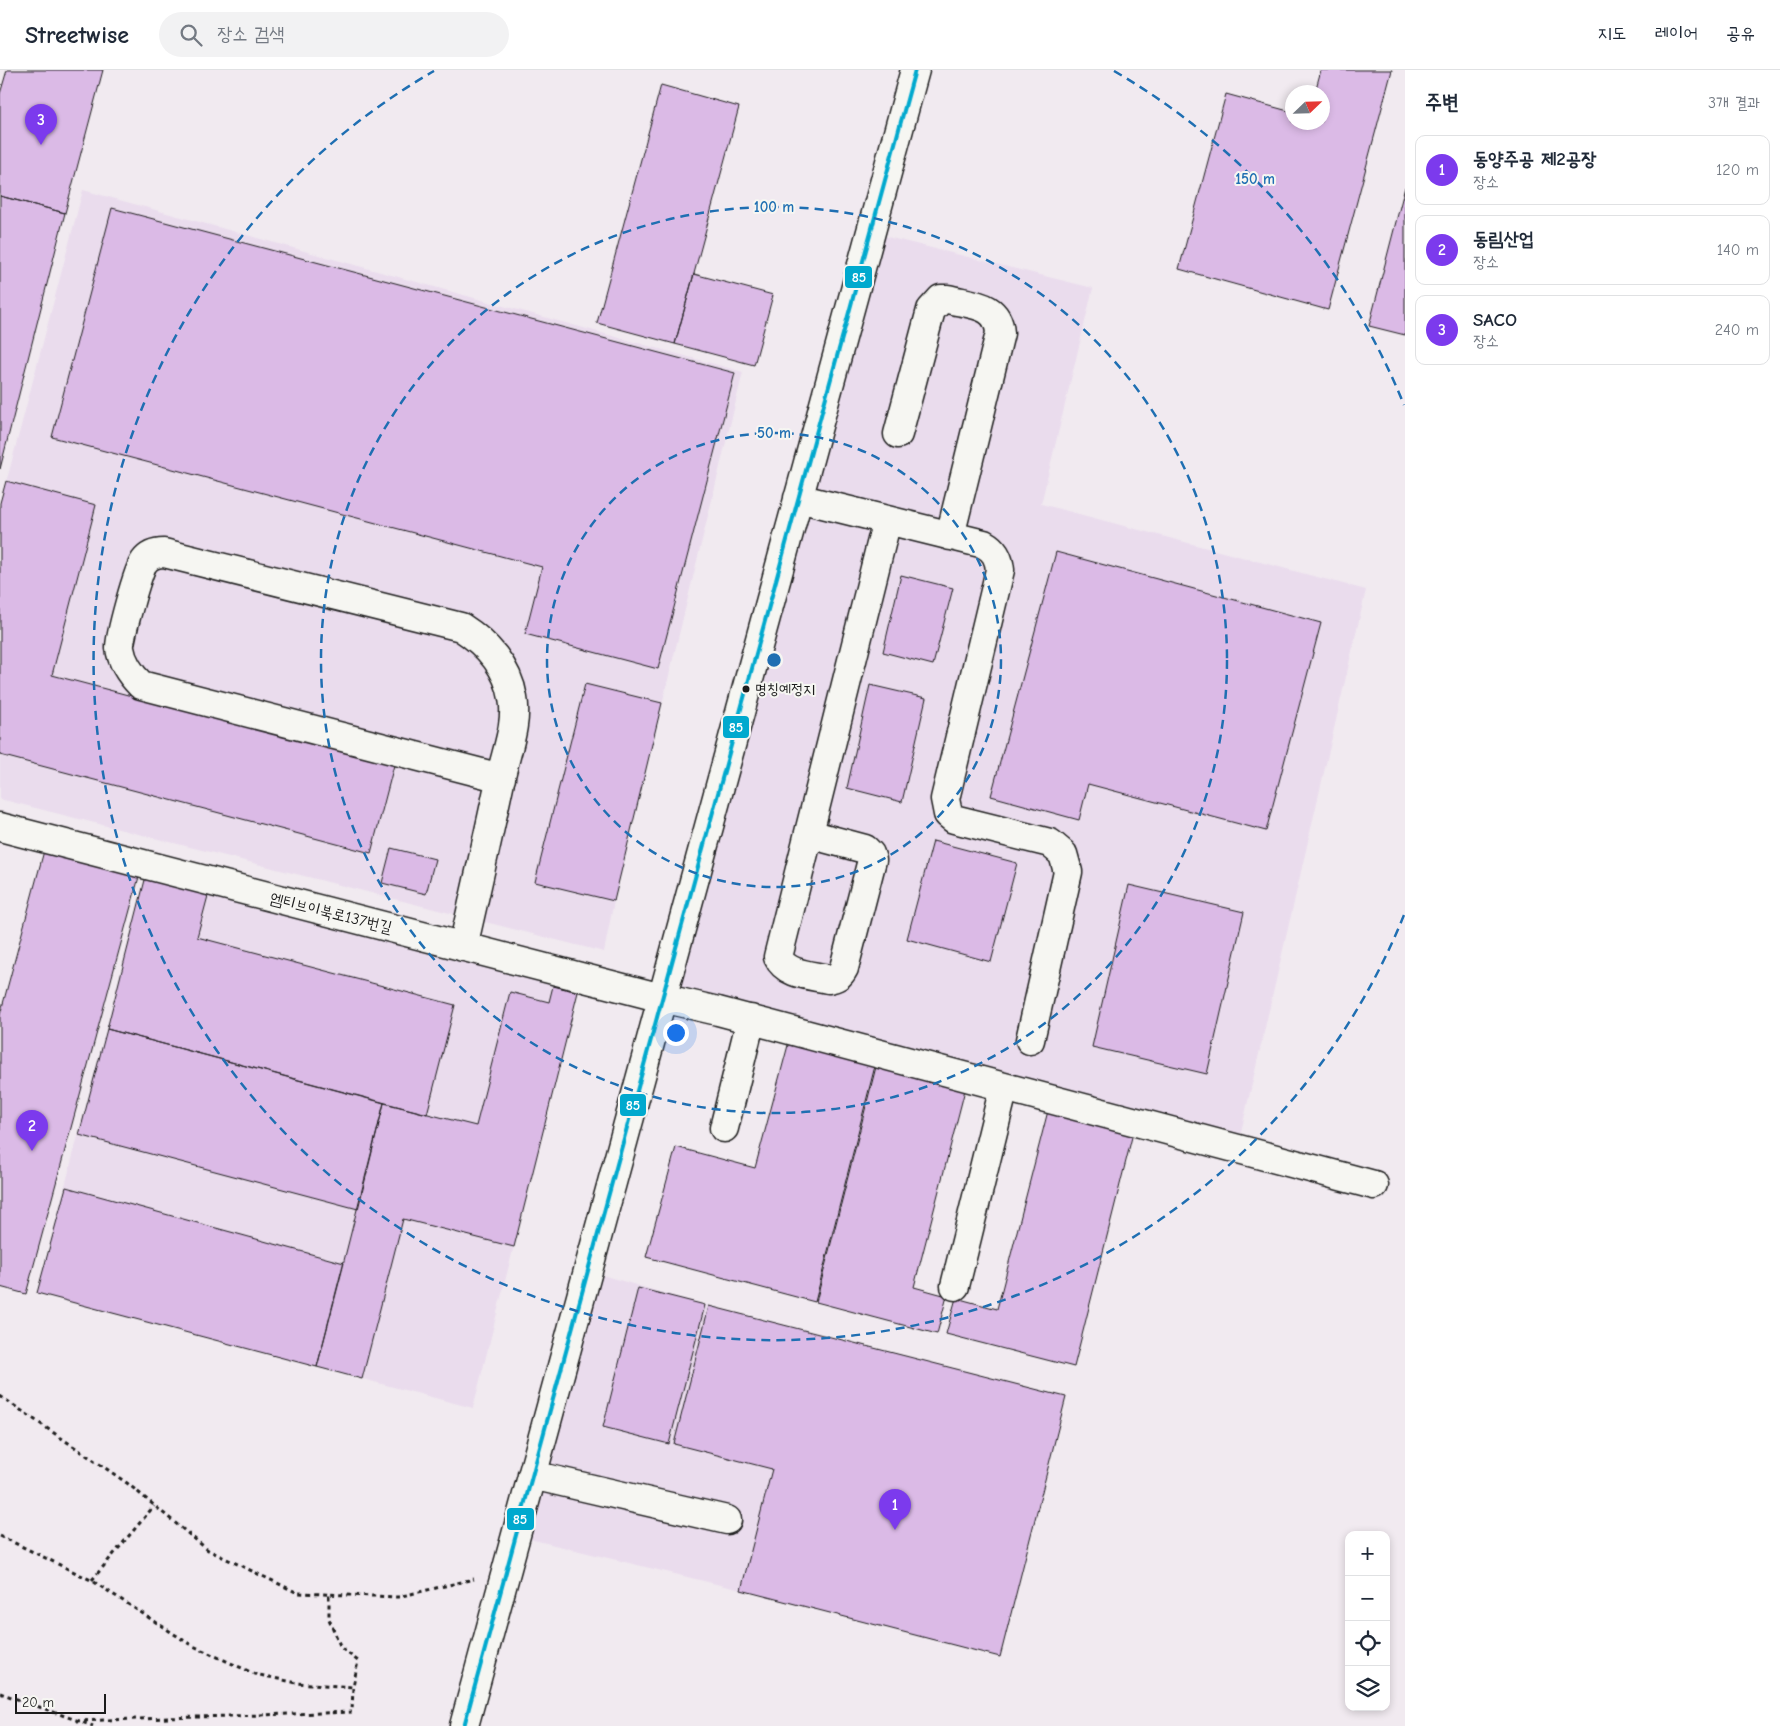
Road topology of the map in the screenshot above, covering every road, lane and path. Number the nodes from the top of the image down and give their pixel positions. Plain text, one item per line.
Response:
1 (915, 70) edge
2 (898, 434) dead end
3 (798, 498) junction
4 (887, 520) junction
5 (950, 536) junction
6 (501, 778) junction
7 (0, 827) edge
8 (809, 834) junction
9 (464, 947) junction
10 (662, 998) junction
11 (751, 1019) junction
12 (1030, 1040) dead end
13 (1004, 1087) junction
14 (724, 1128) dead end
15 (1374, 1185) dead end
16 (955, 1286) dead end
17 (0, 1396) edge
18 (532, 1475) junction
19 (154, 1506) junction
20 (726, 1520) dead end
21 (0, 1536) edge
22 (506, 1571) junction
23 (91, 1580) junction
24 (329, 1594) junction
25 (353, 1688) junction
26 (0, 1694) edge
27 (76, 1721) junction
28 (93, 1726) edge
29 (464, 1726) edge

1 - 3 street
2 - 5 street
3 - 4 street
3 - 10 street
4 - 5 street
4 - 8 street
5 - 12 street
6 - 6 street
6 - 9 street
7 - 9 street, 엠티브이북로137번길
8 - 8 street
9 - 10 street, 엠티브이북로137번길
10 - 11 street, 엠티브이북로137번길
10 - 18 street
11 - 13 street, 엠티브이북로137번길
11 - 14 street
13 - 15 street, 엠티브이북로137번길
13 - 16 street
17 - 19 path
18 - 20 street
18 - 22 street
19 - 23 path
19 - 24 path
21 - 23 path
22 - 24 path
22 - 29 street
23 - 25 path
24 - 25 path
25 - 27 path
26 - 27 path
27 - 28 path

